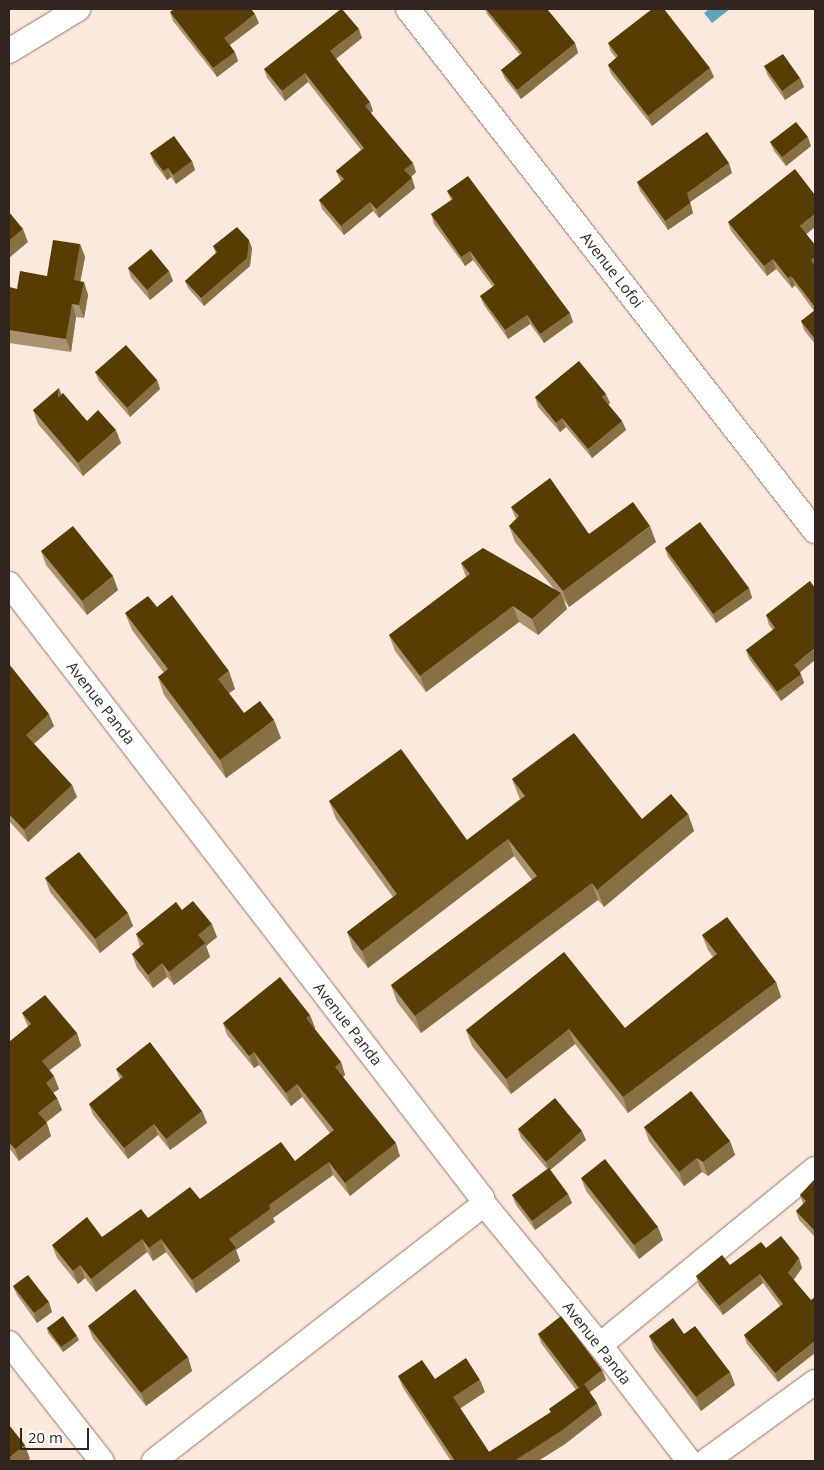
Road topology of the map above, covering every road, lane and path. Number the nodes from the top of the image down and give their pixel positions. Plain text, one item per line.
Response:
1 (78, 9) edge
2 (408, 9) edge
3 (9, 52) edge
4 (815, 531) edge
5 (9, 584) edge
6 (815, 1169) edge
7 (484, 1204) junction
8 (9, 1344) edge
9 (600, 1345) junction
10 (815, 1382) edge
11 (102, 1461) edge
12 (154, 1461) edge
13 (689, 1461) edge
14 (706, 1461) edge

1 - 3 street
2 - 4 street, Avenue Lofoi
5 - 7 street, Avenue Panda
6 - 9 street
7 - 9 street, Avenue Panda
7 - 12 street
8 - 11 street
9 - 13 street, Avenue Panda
10 - 14 street

